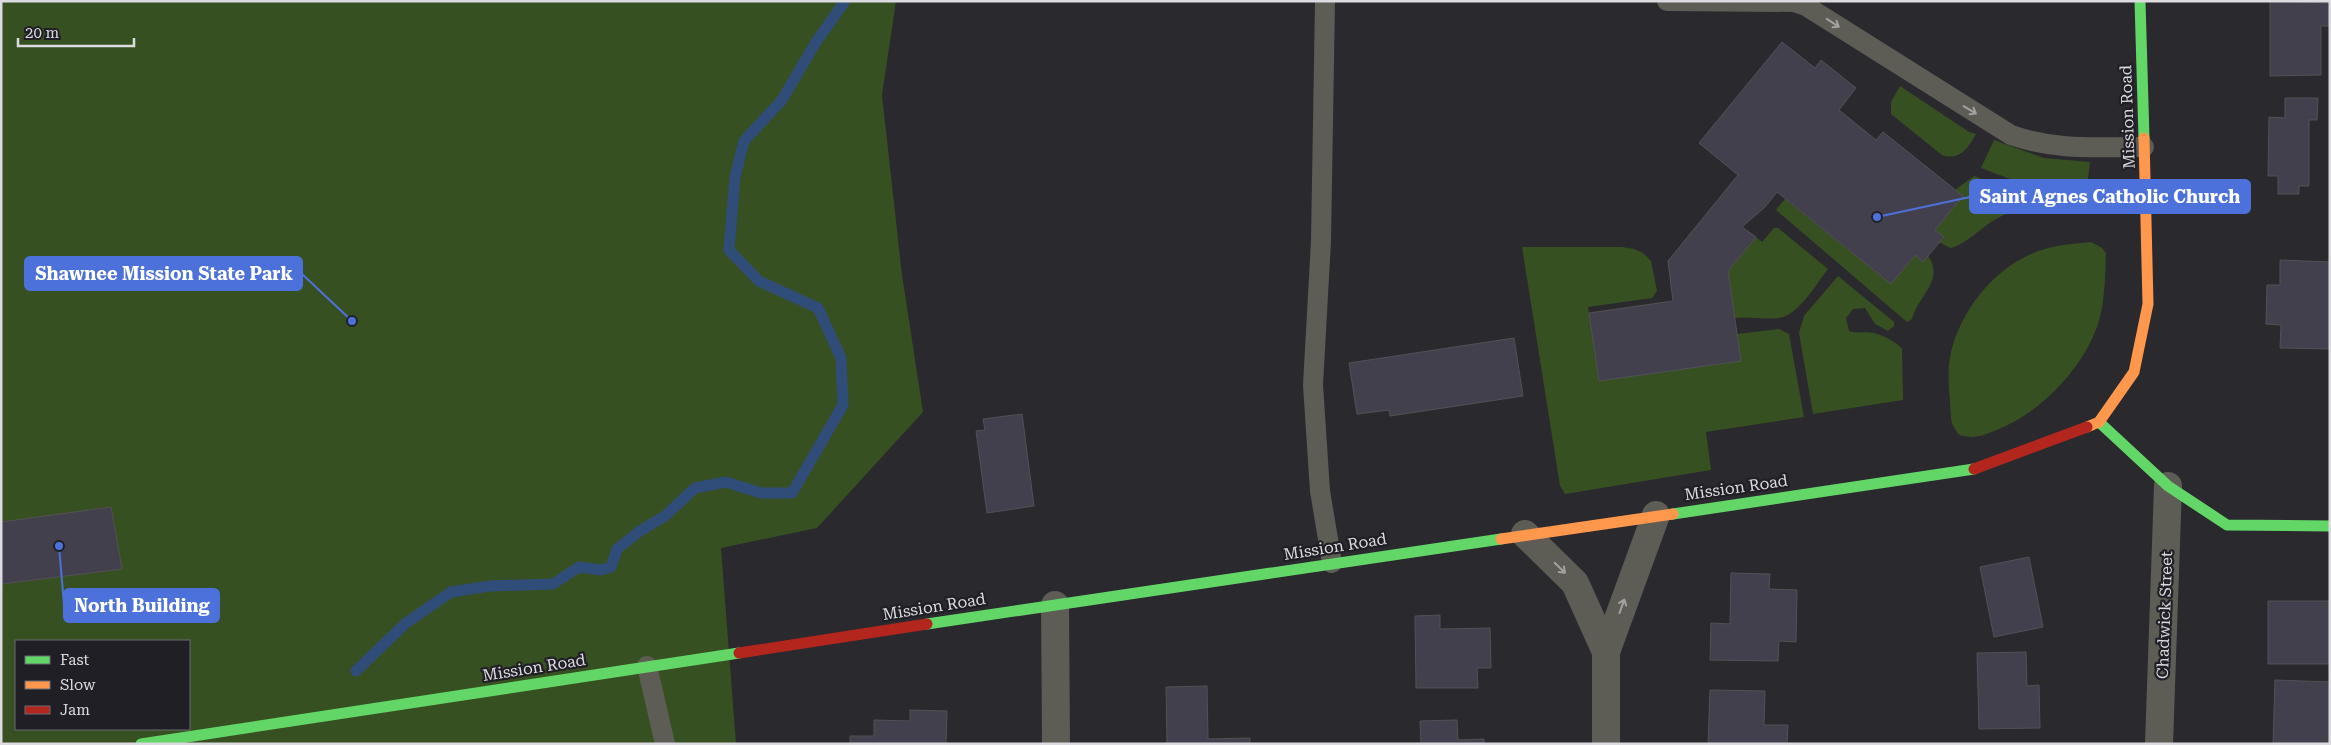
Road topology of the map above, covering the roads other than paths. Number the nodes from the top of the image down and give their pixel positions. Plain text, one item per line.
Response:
1 (1325, 1) edge
2 (1667, 1) edge
3 (2140, 1) edge
4 (2144, 147) junction
5 (2099, 422) junction
6 (2168, 486) junction
7 (1656, 515) junction
8 (2330, 526) edge
9 (1525, 534) junction
10 (1332, 563) junction
11 (1055, 605) junction
12 (1606, 652) junction
13 (647, 666) junction
14 (141, 744) edge
15 (665, 744) edge
16 (1056, 744) edge
17 (1606, 744) edge
18 (2159, 744) edge

1 - 10 lane
2 -> 4 lane
3 - 4 main road, Mission Road
4 - 5 main road, Mission Road
5 - 6 main road
5 - 7 main road, Mission Road
6 - 8 main road
6 - 18 street, Chadwick Street
7 - 9 main road, Mission Road
12 -> 7 street
9 - 10 main road, Mission Road
9 -> 12 street
10 - 11 main road, Mission Road
11 - 13 main road, Mission Road
11 - 16 street
12 - 17 street
13 - 14 main road, Mission Road
13 - 15 lane

